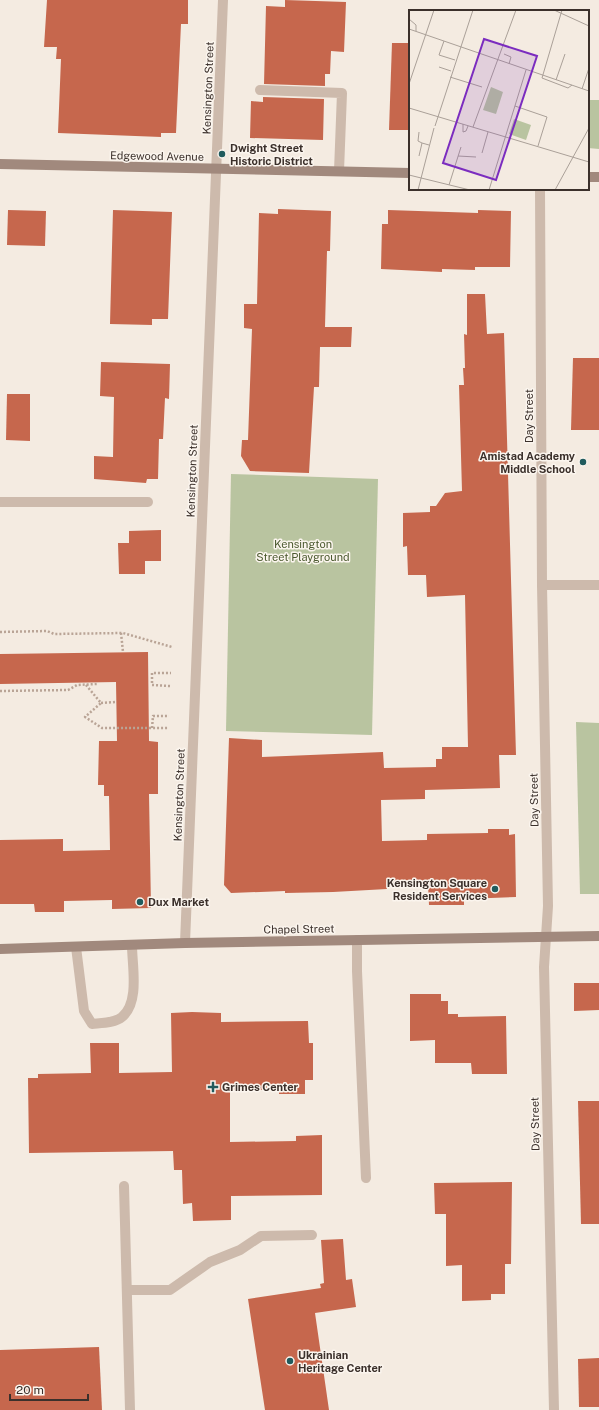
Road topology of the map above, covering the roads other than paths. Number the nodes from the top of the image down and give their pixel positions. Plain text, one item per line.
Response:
1 (223, 0) edge
2 (260, 90) dead end
3 (0, 164) edge
4 (217, 169) junction
5 (339, 172) junction
6 (409, 173) edge
7 (540, 190) edge
8 (0, 502) edge
9 (148, 502) dead end
10 (542, 585) junction
11 (599, 586) edge
12 (599, 936) edge
13 (546, 937) junction
14 (357, 940) junction
15 (185, 943) junction
16 (132, 945) junction
17 (76, 946) junction
18 (0, 949) edge
19 (366, 1178) dead end
20 (124, 1186) dead end
21 (312, 1235) dead end
22 (127, 1290) junction
23 (130, 1410) edge
24 (554, 1410) edge

1 - 4 street, Kensington Street
2 - 5 street
3 - 4 main road, Edgewood Avenue
4 - 5 main road, Edgewood Avenue
4 - 15 street, Kensington Street
5 - 6 main road, Edgewood Avenue
7 - 10 street, Day Street
8 - 9 street
10 - 11 street
10 - 13 street, Day Street
12 - 13 main road, Chapel Street
13 - 14 main road, Chapel Street
13 - 24 street, Day Street
14 - 15 main road, Chapel Street
14 - 19 street
15 - 16 main road, Chapel Street
16 - 17 main road, Chapel Street
16 - 17 street
17 - 18 main road, Chapel Street
20 - 22 street
21 - 22 street
22 - 23 street

